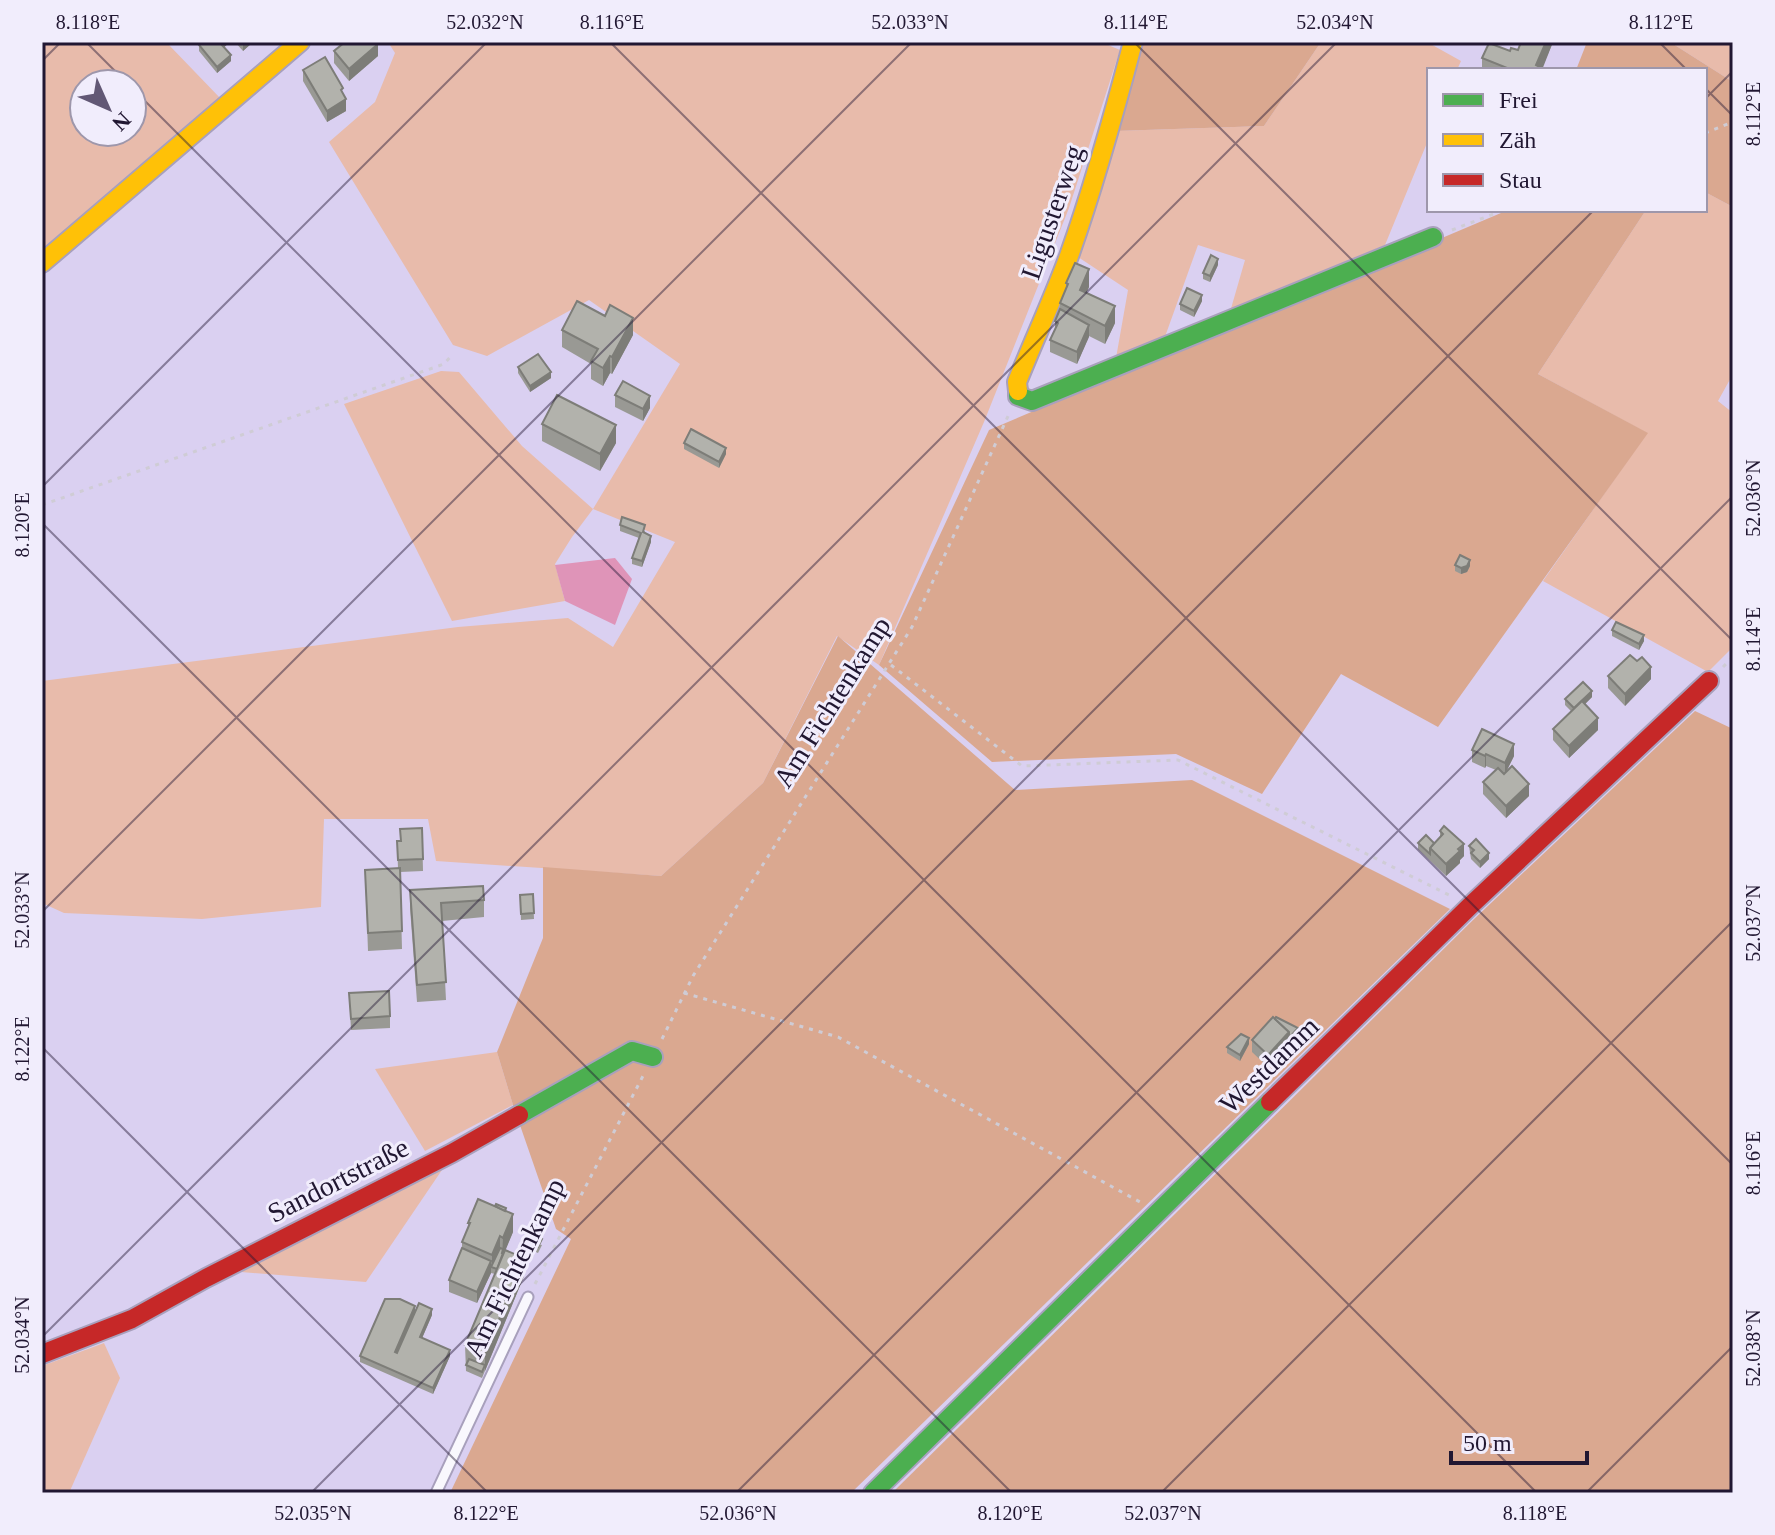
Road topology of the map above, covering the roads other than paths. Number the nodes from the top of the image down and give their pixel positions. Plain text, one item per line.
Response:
1 (300, 42) edge
2 (1133, 42) edge
3 (1433, 237) road end
4 (42, 263) edge
5 (1709, 681) dead end
6 (653, 1057) road end
7 (528, 1297) road end
8 (42, 1354) edge
9 (436, 1493) edge
10 (873, 1493) edge

1 - 4 street
2 - 3 street, Ligusterweg
5 - 10 street, Westdamm
6 - 8 street, Sandortstraße
7 - 9 lane, Am Fichtenkamp

